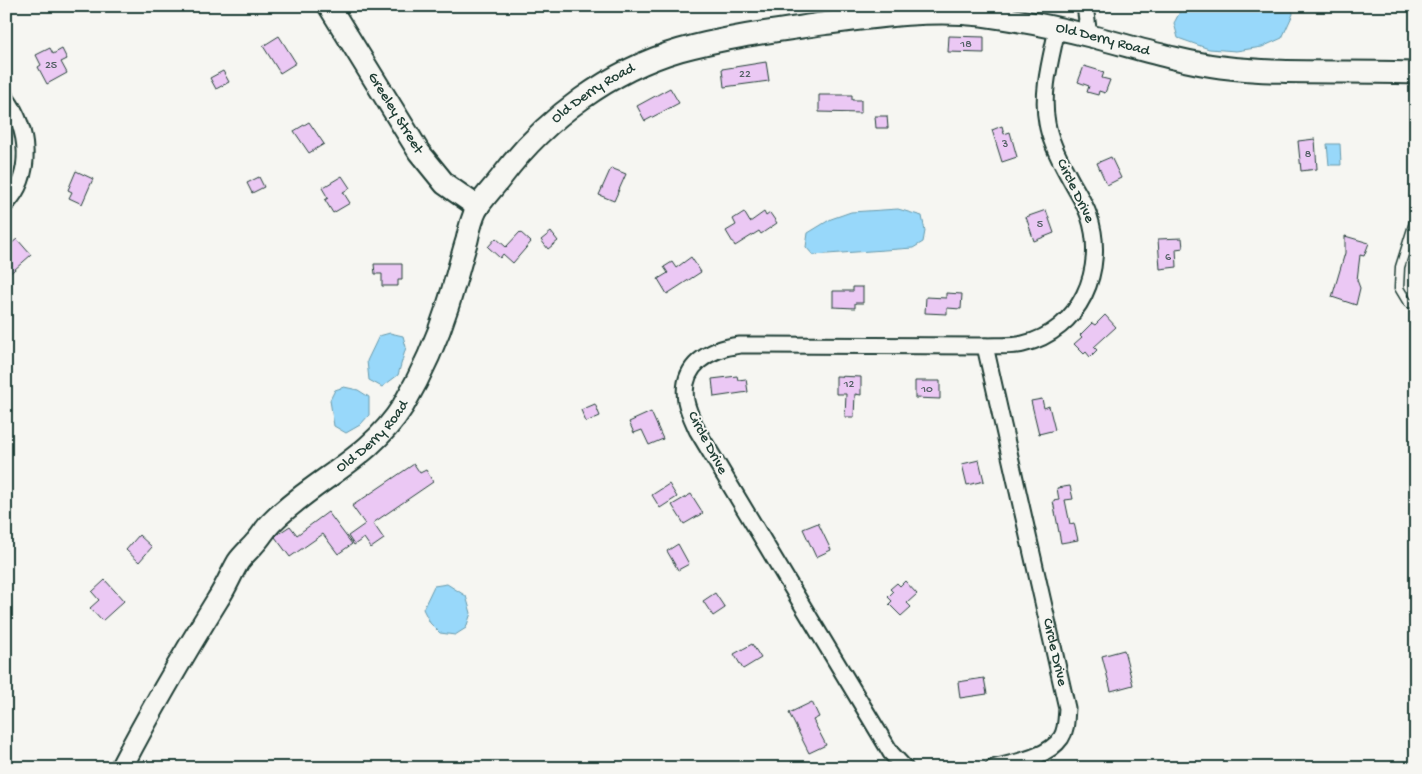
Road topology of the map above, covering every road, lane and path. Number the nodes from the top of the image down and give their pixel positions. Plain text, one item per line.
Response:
1 (329, 6) edge
2 (1085, 6) edge
3 (879, 11) edge
4 (1056, 29) junction
5 (1089, 36) junction
6 (1416, 73) edge
7 (6, 98) edge
8 (6, 204) edge
9 (478, 207) junction
10 (1416, 216) edge
11 (1416, 304) edge
12 (985, 346) junction
13 (121, 768) edge
14 (905, 768) edge
15 (994, 768) edge

1 - 9 street, Greeley Street
2 - 5 street
3 - 4 street, Old Derry Road
3 - 9 street, Old Derry Road
4 - 5 street, Old Derry Road
4 - 12 street, Circle Drive
5 - 6 street, Old Derry Road
7 - 8 street
9 - 13 street, Old Derry Road
10 - 11 lane
12 - 14 street, Circle Drive
12 - 15 street, Circle Drive

